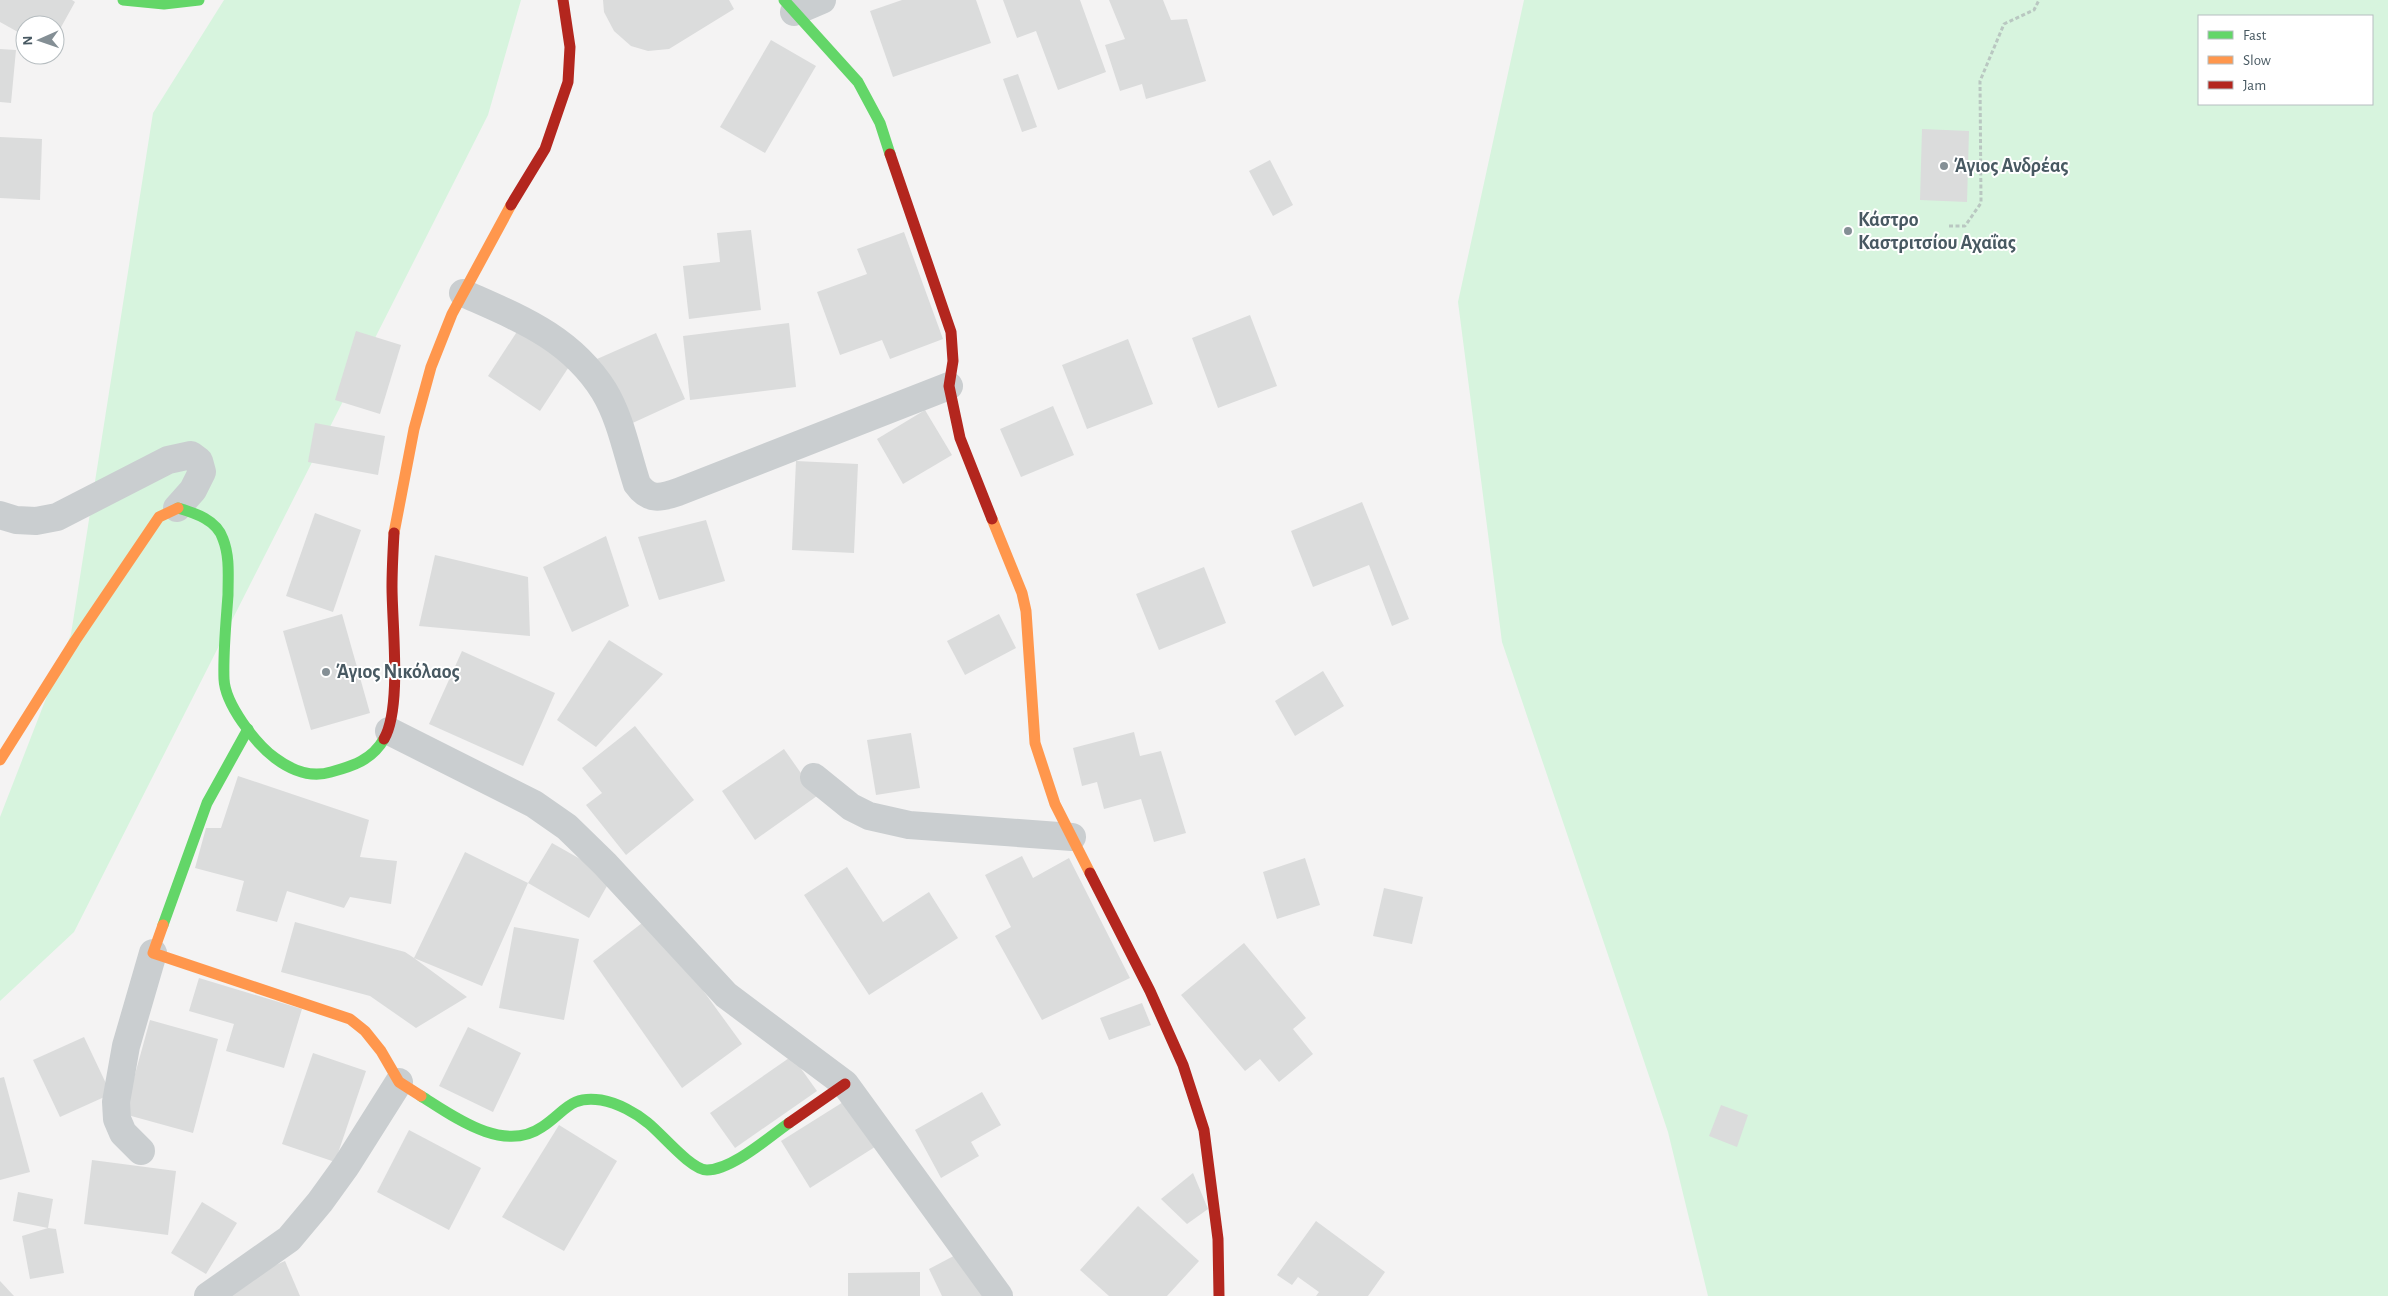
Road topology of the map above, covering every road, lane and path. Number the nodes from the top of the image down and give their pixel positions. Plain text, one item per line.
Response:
1 (122, 0) edge
2 (199, 0) edge
3 (563, 0) edge
4 (822, 0) edge
5 (2039, 0) edge
6 (789, 6) edge
7 (1949, 226) dead end
8 (463, 293) junction
9 (949, 386) junction
10 (177, 508) junction
11 (0, 515) edge
12 (248, 729) junction
13 (389, 731) junction
14 (0, 760) edge
15 (814, 777) dead end
16 (1072, 837) junction
17 (153, 953) junction
18 (399, 1082) junction
19 (845, 1084) junction
20 (141, 1152) dead end
21 (208, 1296) edge
22 (999, 1296) edge
23 (1219, 1296) edge

1 - 2 street
3 - 8 street
4 - 6 street
5 - 7 path
6 - 9 street
8 - 9 street
8 - 13 street
9 - 16 street
10 - 11 street
10 - 12 street
10 - 14 street
12 - 13 street
12 - 17 street
13 - 19 street
15 - 16 street
16 - 23 street
17 - 18 street
17 - 20 street
18 - 19 street
18 - 21 street
19 - 22 street

